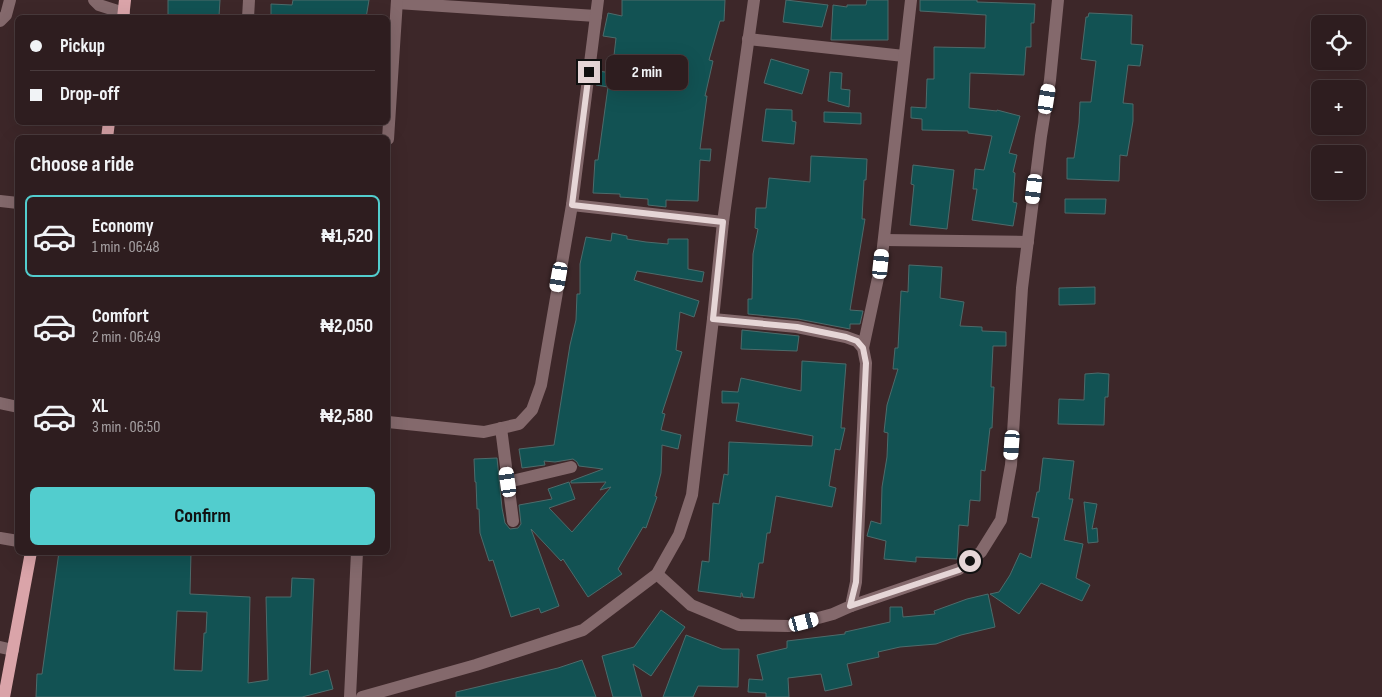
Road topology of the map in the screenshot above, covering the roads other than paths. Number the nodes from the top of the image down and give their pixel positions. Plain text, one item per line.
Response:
1 (10, 0) edge
2 (94, 0) edge
3 (249, 0) edge
4 (598, 0) edge
5 (754, 0) edge
6 (910, 0) edge
7 (1058, 0) edge
8 (397, 1) edge
9 (124, 10) edge
10 (248, 15) edge
11 (596, 16) junction
12 (0, 21) edge
13 (748, 39) junction
14 (904, 56) junction
15 (390, 96) edge
16 (0, 201) edge
17 (15, 203) edge
18 (572, 205) junction
19 (723, 222) junction
20 (884, 240) junction
21 (1028, 242) junction
22 (713, 319) junction
23 (863, 348) junction
24 (0, 404) edge
25 (15, 406) edge
26 (390, 422) edge
27 (501, 428) junction
28 (571, 467) dead end
29 (508, 482) junction
30 (513, 521) dead end
31 (0, 538) edge
32 (15, 540) edge
33 (30, 555) edge
34 (357, 555) edge
35 (657, 574) junction
36 (850, 606) junction
37 (0, 647) edge
38 (13, 650) junction
39 (4, 690) edge
40 (350, 697) edge
41 (362, 697) edge

1 - 12 street
2 - 9 street
3 - 10 street
4 - 11 street
5 - 13 street
6 - 14 street
7 - 21 street
8 - 11 street
8 - 15 street
11 - 18 street
13 - 14 street
13 - 19 street
14 - 20 street
16 - 17 street
18 - 19 street
18 - 27 street
19 - 22 street
20 - 21 street
20 - 23 street
21 - 36 street
22 - 23 street
22 - 35 street
23 - 36 street
24 - 25 street
26 - 27 street
27 - 29 street
28 - 29 street
29 - 30 street
31 - 32 street
33 - 38 main road
34 - 40 street
35 - 36 street
35 - 41 street
37 - 38 street
38 - 39 main road

